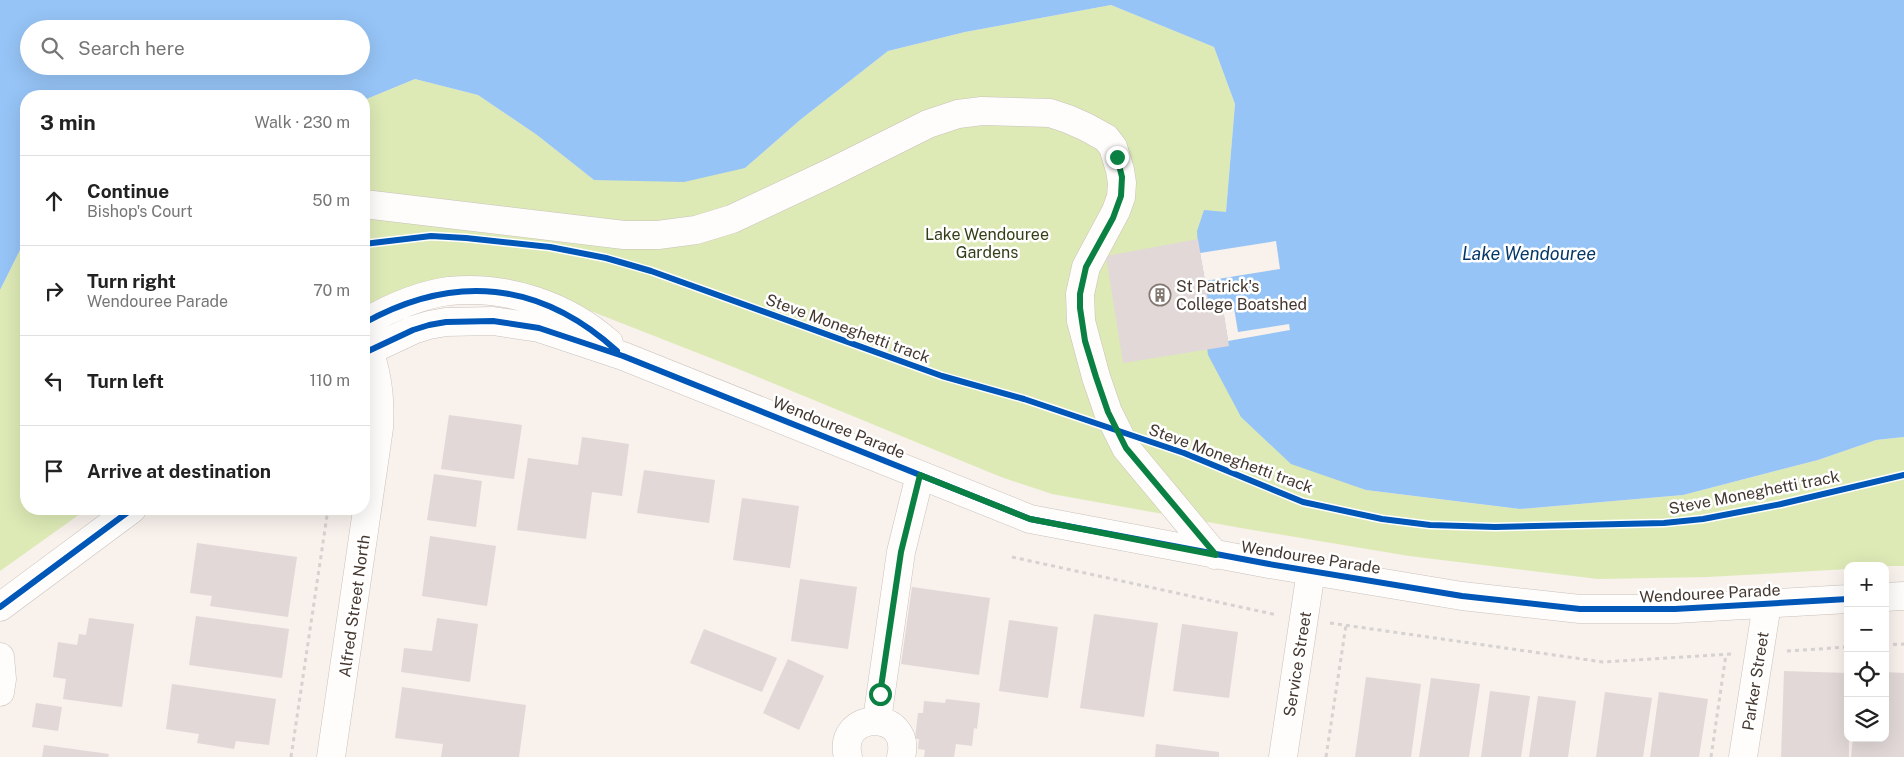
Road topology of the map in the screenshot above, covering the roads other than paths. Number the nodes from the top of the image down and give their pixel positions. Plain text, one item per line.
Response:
1 (370, 205) edge
2 (370, 320) edge
3 (370, 346) edge
4 (623, 356) junction
5 (370, 358) edge
6 (920, 475) junction
7 (370, 493) edge
8 (124, 515) edge
9 (367, 515) edge
10 (1216, 555) junction
11 (1311, 571) junction
12 (1904, 596) edge
13 (1889, 597) edge
14 (1844, 600) edge
15 (1767, 604) junction
16 (0, 607) edge
17 (0, 657) edge
18 (0, 692) edge
19 (877, 720) junction
20 (331, 757) edge
21 (848, 757) edge
22 (902, 757) edge
23 (1283, 757) edge
24 (1743, 757) edge

1 - 10 street
2 - 4 street, Wendouree Parade
3 - 4 street, Wendouree Parade
4 - 6 street, Wendouree Parade
5 - 7 street, Alfred Street North
6 - 10 street, Wendouree Parade
6 - 19 street
8 - 16 street
9 - 20 street, Alfred Street North
10 - 11 street, Wendouree Parade
11 - 15 street, Wendouree Parade
11 - 23 street, Service Street
12 - 13 street
14 - 15 street, Wendouree Parade
15 - 24 street, Parker Street
17 - 18 street
19 - 21 street
19 - 22 street

